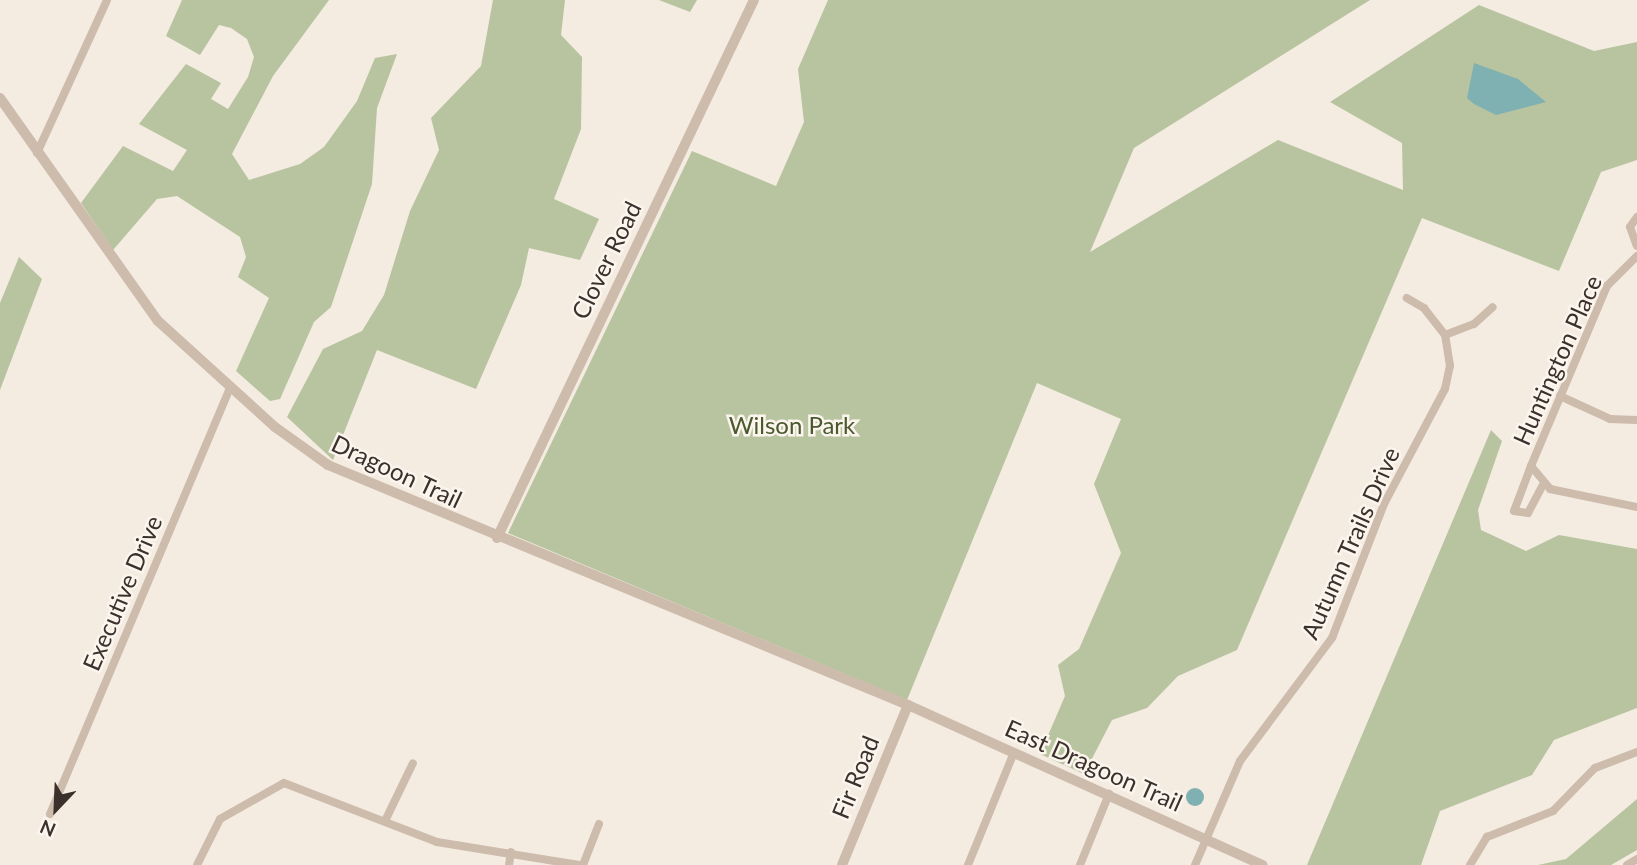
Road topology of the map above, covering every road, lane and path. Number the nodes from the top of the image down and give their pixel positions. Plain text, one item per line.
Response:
1 (107, 0) edge
2 (754, 0) edge
3 (0, 98) edge
4 (37, 153) junction
5 (1637, 217) edge
6 (1637, 246) edge
7 (1637, 256) edge
8 (1407, 298) dead end
9 (1493, 307) dead end
10 (1445, 335) junction
11 (230, 387) junction
12 (1560, 396) junction
13 (1637, 420) edge
14 (1531, 466) junction
15 (1543, 485) junction
16 (1637, 507) edge
17 (497, 538) junction
18 (908, 705) junction
19 (1014, 752) junction
20 (1637, 752) edge
21 (412, 763) dead end
22 (1110, 794) junction
23 (50, 814) dead end
24 (385, 821) junction
25 (599, 824) dead end
26 (1207, 837) junction
27 (511, 852) junction
28 (1637, 859) edge
29 (197, 865) edge
30 (509, 865) edge
31 (581, 865) edge
32 (842, 865) edge
33 (968, 865) edge
34 (1080, 865) edge
35 (1195, 865) edge
36 (1263, 865) edge
37 (1470, 865) edge
38 (1627, 865) edge

1 - 4 street
2 - 17 street, Clover Road
3 - 4 street, Dragoon Trail
4 - 11 street, Dragoon Trail
5 - 6 street
7 - 12 street, Huntington Place
8 - 10 street
9 - 10 street
10 - 26 street, Autumn Trails Drive
11 - 17 street, Dragoon Trail
11 - 23 street, Executive Drive
12 - 13 street
12 - 14 street, Huntington Place
14 - 15 street, Huntington Place
14 - 15 street
15 - 16 street
17 - 18 street, Dragoon Trail
18 - 19 street, East Dragoon Trail
18 - 32 street, Fir Road
19 - 22 street, East Dragoon Trail
19 - 33 street
20 - 37 street
21 - 24 street
22 - 26 street, East Dragoon Trail
22 - 34 street
24 - 27 street
24 - 29 street
25 - 31 street
26 - 35 street, Autumn Trails Drive
26 - 36 street, East Dragoon Trail
27 - 30 street
27 - 31 street
28 - 38 street

